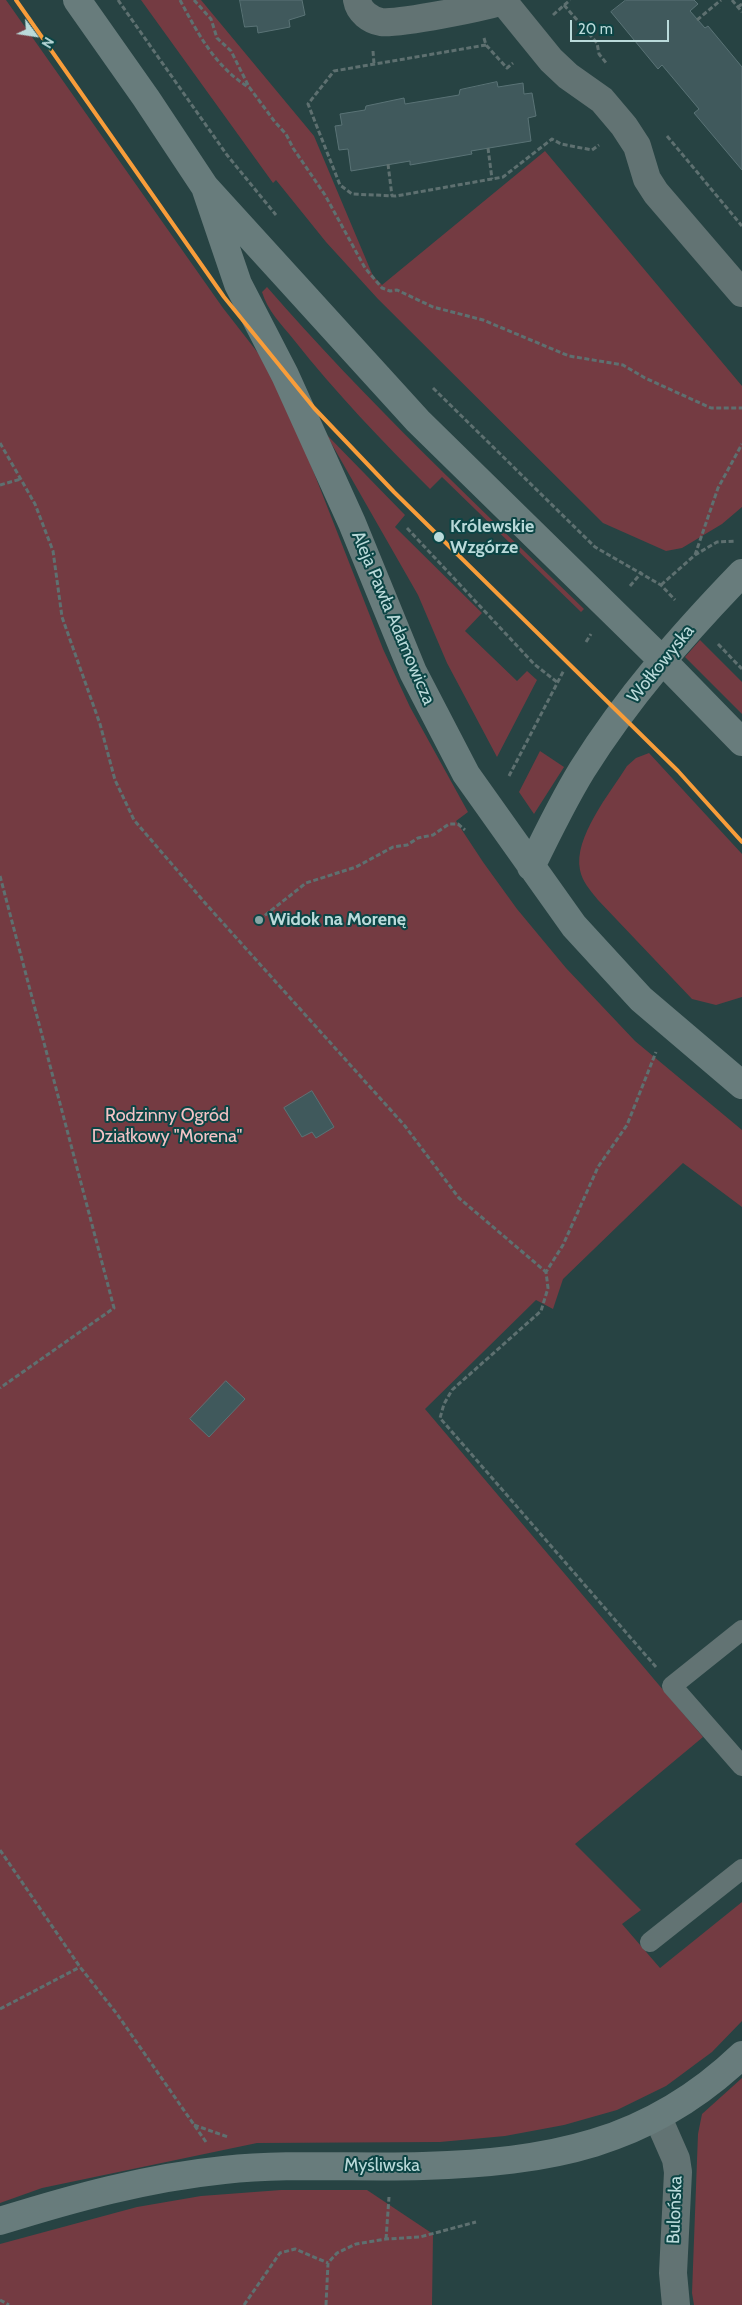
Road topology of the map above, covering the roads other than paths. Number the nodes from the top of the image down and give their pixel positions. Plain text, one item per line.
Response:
1 (77, 0) edge
2 (357, 0) edge
3 (504, 0) edge
4 (205, 187) junction
5 (742, 293) edge
6 (742, 573) edge
7 (662, 660) junction
8 (742, 742) edge
9 (531, 867) junction
10 (738, 1075) edge
11 (742, 1630) edge
12 (742, 1766) edge
13 (742, 1869) edge
14 (650, 1942) dead end
15 (742, 2056) edge
16 (658, 2118) junction
17 (0, 2222) edge
18 (676, 2305) edge

1 - 4 main road, Aleja Pawła Adamowicza
2 - 3 street
3 - 5 street
4 - 7 main road, Aleja Pawła Adamowicza
4 - 9 main road, Aleja Pawła Adamowicza
6 - 7 main road, Wołkowyska
7 - 8 main road, Aleja Pawła Adamowicza
7 - 9 main road, Wołkowyska
9 - 10 main road, Aleja Pawła Adamowicza
11 - 12 lane
13 - 14 lane
15 - 16 main road, Myśliwska
16 - 17 main road, Myśliwska
16 - 18 street, Bulońska

